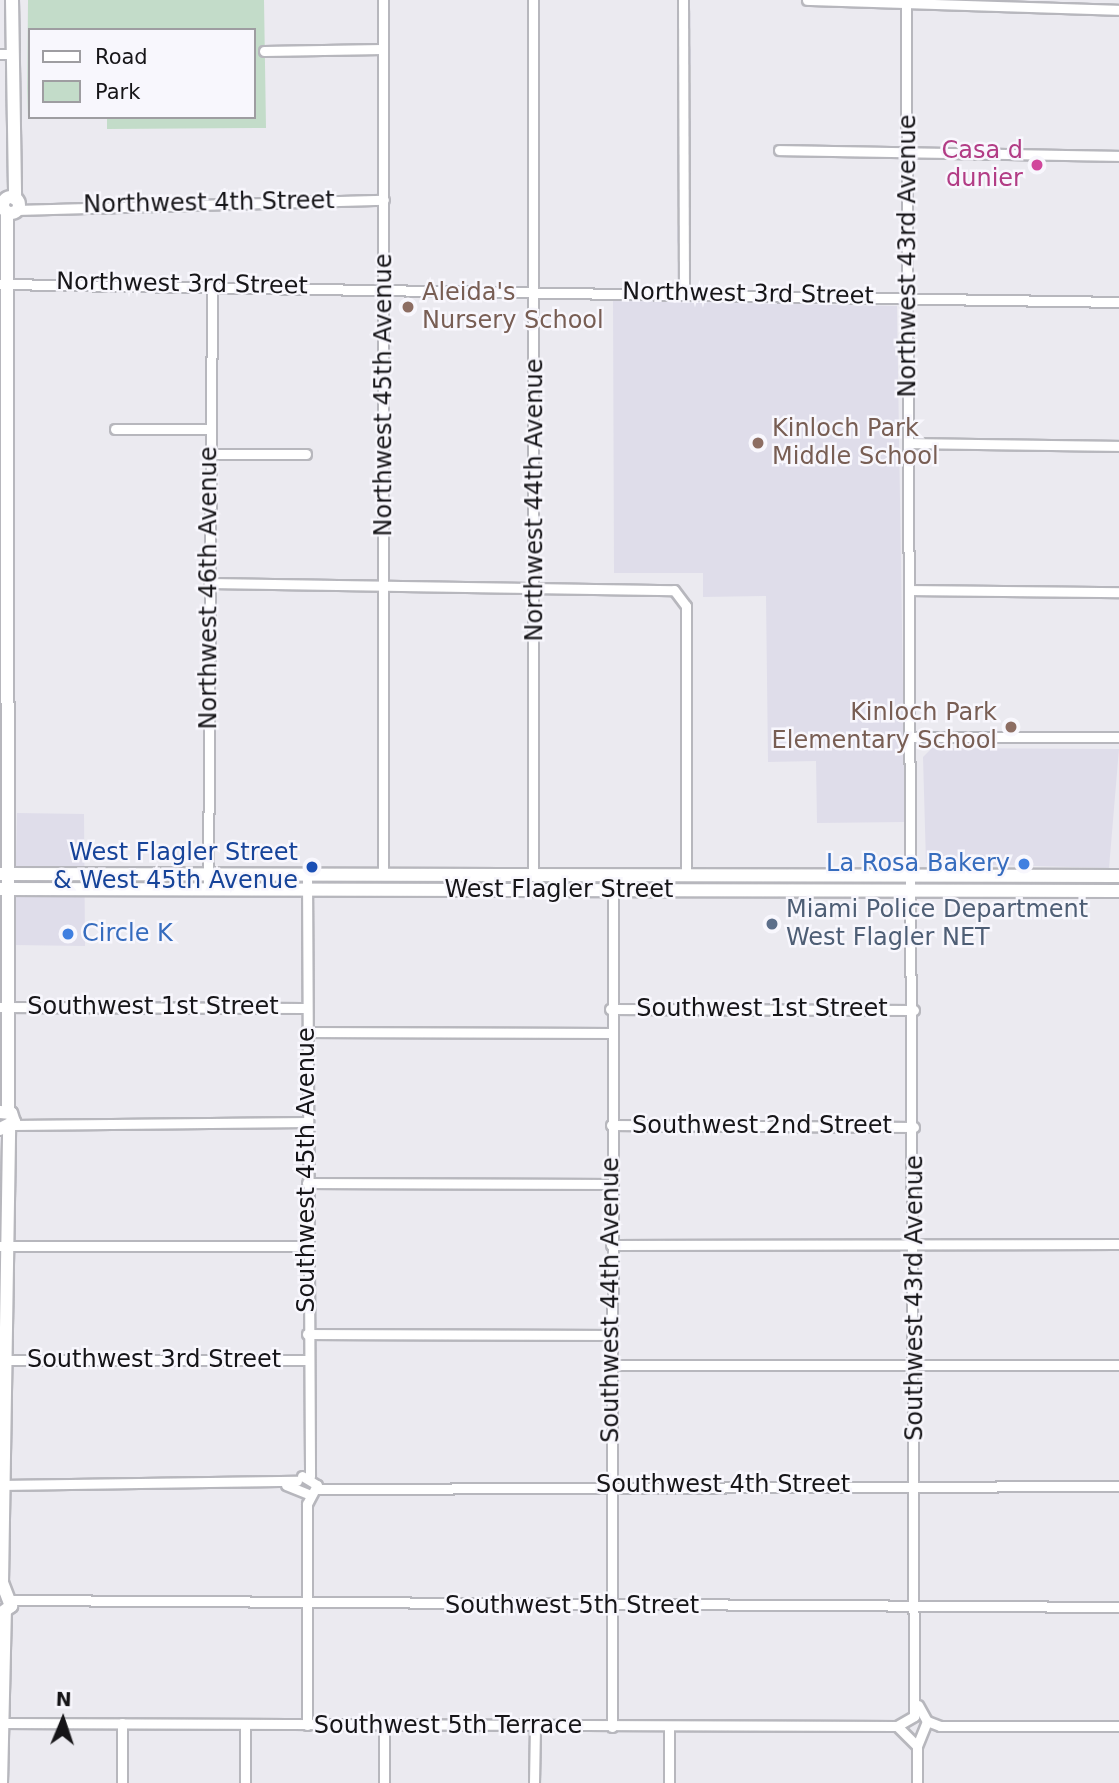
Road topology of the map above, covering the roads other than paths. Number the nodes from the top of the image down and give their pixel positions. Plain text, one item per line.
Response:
1 (12, 0) edge
2 (383, 0) edge
3 (533, 0) edge
4 (683, 0) edge
5 (807, 0) edge
6 (826, 0) edge
7 (906, 2) edge
8 (1119, 10) edge
9 (382, 50) junction
10 (264, 51) dead end
11 (6, 54) edge
12 (779, 150) dead end
13 (907, 151) junction
14 (1119, 156) edge
15 (384, 200) junction
16 (8, 206) edge
17 (5, 283) edge
18 (212, 287) junction
19 (385, 288) junction
20 (535, 290) junction
21 (684, 293) junction
22 (908, 297) junction
23 (1119, 302) edge
24 (5, 406) edge
25 (115, 429) dead end
26 (210, 429) junction
27 (909, 443) junction
28 (1119, 446) edge
29 (209, 454) junction
30 (306, 454) dead end
31 (4, 519) edge
32 (209, 583) junction
33 (385, 585) junction
34 (535, 586) junction
35 (911, 590) junction
36 (1119, 592) edge
37 (4, 642) edge
38 (911, 737) junction
39 (1119, 737) edge
40 (4, 756) edge
41 (3, 874) edge
42 (208, 874) junction
43 (383, 874) junction
44 (307, 875) junction
45 (533, 875) junction
46 (618, 875) junction
47 (686, 875) junction
48 (912, 876) junction
49 (1119, 876) edge
50 (3, 889) edge
51 (208, 889) junction
52 (306, 889) junction
53 (510, 890) junction
54 (611, 890) junction
55 (912, 890) junction
56 (1119, 891) edge
57 (3, 1007) edge
58 (306, 1008) junction
59 (610, 1009) junction
60 (914, 1010) junction
61 (306, 1032) junction
62 (610, 1034) junction
63 (5, 1120) edge
64 (308, 1122) junction
65 (611, 1125) junction
66 (914, 1127) junction
67 (307, 1183) junction
68 (610, 1184) junction
69 (1119, 1244) edge
70 (611, 1245) junction
71 (914, 1245) junction
72 (2, 1246) edge
73 (307, 1246) junction
74 (307, 1334) junction
75 (611, 1335) junction
76 (2, 1360) edge
77 (307, 1360) junction
78 (611, 1365) junction
79 (915, 1365) junction
80 (1119, 1365) edge
81 (1, 1485) edge
82 (307, 1485) junction
83 (915, 1485) junction
84 (611, 1486) junction
85 (1119, 1486) edge
86 (3, 1605) edge
87 (307, 1605) junction
88 (611, 1606) junction
89 (916, 1606) junction
90 (1119, 1607) edge
91 (918, 1719) junction
92 (1, 1723) edge
93 (122, 1723) junction
94 (245, 1724) junction
95 (384, 1724) junction
96 (307, 1725) junction
97 (535, 1726) junction
98 (669, 1726) junction
99 (897, 1726) junction
100 (940, 1726) junction
101 (1119, 1726) edge
102 (612, 1727) junction
103 (911, 1734) junction
104 (925, 1734) junction
105 (917, 1746) junction
106 (1, 1783) edge
107 (122, 1783) edge
108 (245, 1783) edge
109 (384, 1783) edge
110 (534, 1783) edge
111 (668, 1783) edge
112 (918, 1783) edge

1 - 11 main road
2 - 9 street, Northwest 45th Avenue
3 - 20 street, Northwest 44th Avenue
4 - 21 street
5 - 6 street
6 - 7 street
7 - 8 street
7 - 13 street, Northwest 43rd Avenue
9 - 10 street
9 - 15 street, Northwest 45th Avenue
11 - 16 main road
12 - 13 street
13 - 14 street
13 - 22 street, Northwest 43rd Avenue
15 - 16 street, Northwest 4th Street
15 - 19 street, Northwest 45th Avenue
16 - 17 main road
17 - 18 street, Northwest 3rd Street
17 - 24 main road
18 - 19 street, Northwest 3rd Street
18 - 26 street, Northwest 46th Avenue
19 - 20 street, Northwest 3rd Street
19 - 33 street, Northwest 45th Avenue
20 - 21 street, Northwest 3rd Street
20 - 34 street, Northwest 44th Avenue
21 - 22 street, Northwest 3rd Street
22 - 23 street, Northwest 3rd Street
22 - 27 street, Northwest 43rd Avenue
24 - 31 main road
25 - 26 street
26 - 29 street, Northwest 46th Avenue
27 - 28 street
27 - 35 street, Northwest 43rd Avenue
29 - 30 street
29 - 32 street, Northwest 46th Avenue
31 - 37 main road
32 - 33 street
32 - 42 street, Northwest 46th Avenue
33 - 34 street
33 - 43 street, Northwest 45th Avenue
34 - 45 street, Northwest 44th Avenue
34 - 47 street
35 - 36 street
35 - 38 street, Northwest 43rd Avenue
37 - 40 main road
38 - 39 street
38 - 48 street, Northwest 43rd Avenue
40 - 41 main road
41 - 42 main road, West Flagler Street
41 - 50 main road
42 - 44 main road, West Flagler Street
42 - 51 street, Northwest 46th Avenue
43 - 44 main road, West Flagler Street
43 - 45 main road, West Flagler Street
44 - 52 street, Southwest 45th Avenue
45 - 46 main road, West Flagler Street
45 - 53 main road
46 - 47 main road, West Flagler Street
46 - 54 street, Southwest 44th Avenue
47 - 48 main road, West Flagler Street
48 - 49 main road, West Flagler Street
48 - 55 street, Northwest 43rd Avenue
50 - 51 main road, West Flagler Street
50 - 57 main road
51 - 52 main road, West Flagler Street
52 - 53 main road, West Flagler Street
52 - 58 street, Southwest 45th Avenue
53 - 54 main road, West Flagler Street
54 - 55 main road, West Flagler Street
54 - 59 street, Southwest 44th Avenue
55 - 56 main road, West Flagler Street
55 - 60 street, Southwest 43rd Avenue
57 - 58 street, Southwest 1st Street
57 - 63 main road
58 - 61 street, Southwest 45th Avenue
59 - 60 street, Southwest 1st Street
59 - 62 street, Southwest 44th Avenue
60 - 66 street, Southwest 43rd Avenue
61 - 62 street, Southwest 1st Street
61 - 64 street, Southwest 45th Avenue
62 - 65 street, Southwest 44th Avenue
63 - 64 street
63 - 72 main road
64 - 67 street, Southwest 45th Avenue
65 - 66 street, Southwest 2nd Street
65 - 68 street, Southwest 44th Avenue
66 - 71 street, Southwest 43rd Avenue
67 - 68 street
67 - 73 street, Southwest 45th Avenue
68 - 70 street, Southwest 44th Avenue
69 - 71 street
70 - 71 street
70 - 75 street, Southwest 44th Avenue
71 - 79 street, Southwest 43rd Avenue
72 - 73 street
72 - 76 main road
73 - 74 street, Southwest 45th Avenue
74 - 75 street, Southwest 3rd Street
74 - 77 street, Southwest 45th Avenue
75 - 78 street, Southwest 44th Avenue
76 - 77 street, Southwest 3rd Street
76 - 81 main road
77 - 82 street, Southwest 45th Avenue
78 - 79 street
78 - 84 street, Southwest 44th Avenue
79 - 80 street
79 - 83 street, Southwest 43rd Avenue
81 - 82 street
81 - 86 main road
82 - 84 street, Southwest 4th Street
82 - 87 street, Southwest 45th Avenue
83 - 84 street, Southwest 4th Street
83 - 85 street, Southwest 4th Street
83 - 89 street, Southwest 43rd Avenue
84 - 88 street, Southwest 44th Avenue
86 - 87 street, Southwest 5th Street
86 - 92 main road
87 - 88 street, Southwest 5th Street
87 - 96 street, Southwest 45th Avenue
88 - 89 street, Southwest 5th Street
88 - 102 street, Southwest 44th Avenue
89 - 90 street, Southwest 5th Street
89 - 91 street, Southwest 43rd Avenue
91 - 99 street, Southwest 5th Terrace
91 - 100 street
91 - 103 street, Southwest 43rd Avenue
91 - 104 street, Southwest 43rd Avenue
92 - 93 street, Southwest 5th Terrace
92 - 106 main road
93 - 94 street, Southwest 5th Terrace
93 - 107 street
94 - 96 street, Southwest 5th Terrace
94 - 108 street
95 - 96 street, Southwest 5th Terrace
95 - 97 street, Southwest 5th Terrace
95 - 109 street
97 - 102 street, Southwest 5th Terrace
97 - 110 street
98 - 99 street, Southwest 5th Terrace
98 - 102 street, Southwest 5th Terrace
98 - 111 street
99 - 103 street, Southwest 5th Terrace
100 - 101 street
100 - 104 street
103 - 104 street
103 - 105 street, Southwest 43rd Avenue
104 - 105 street
105 - 112 street, Southwest 43rd Avenue

